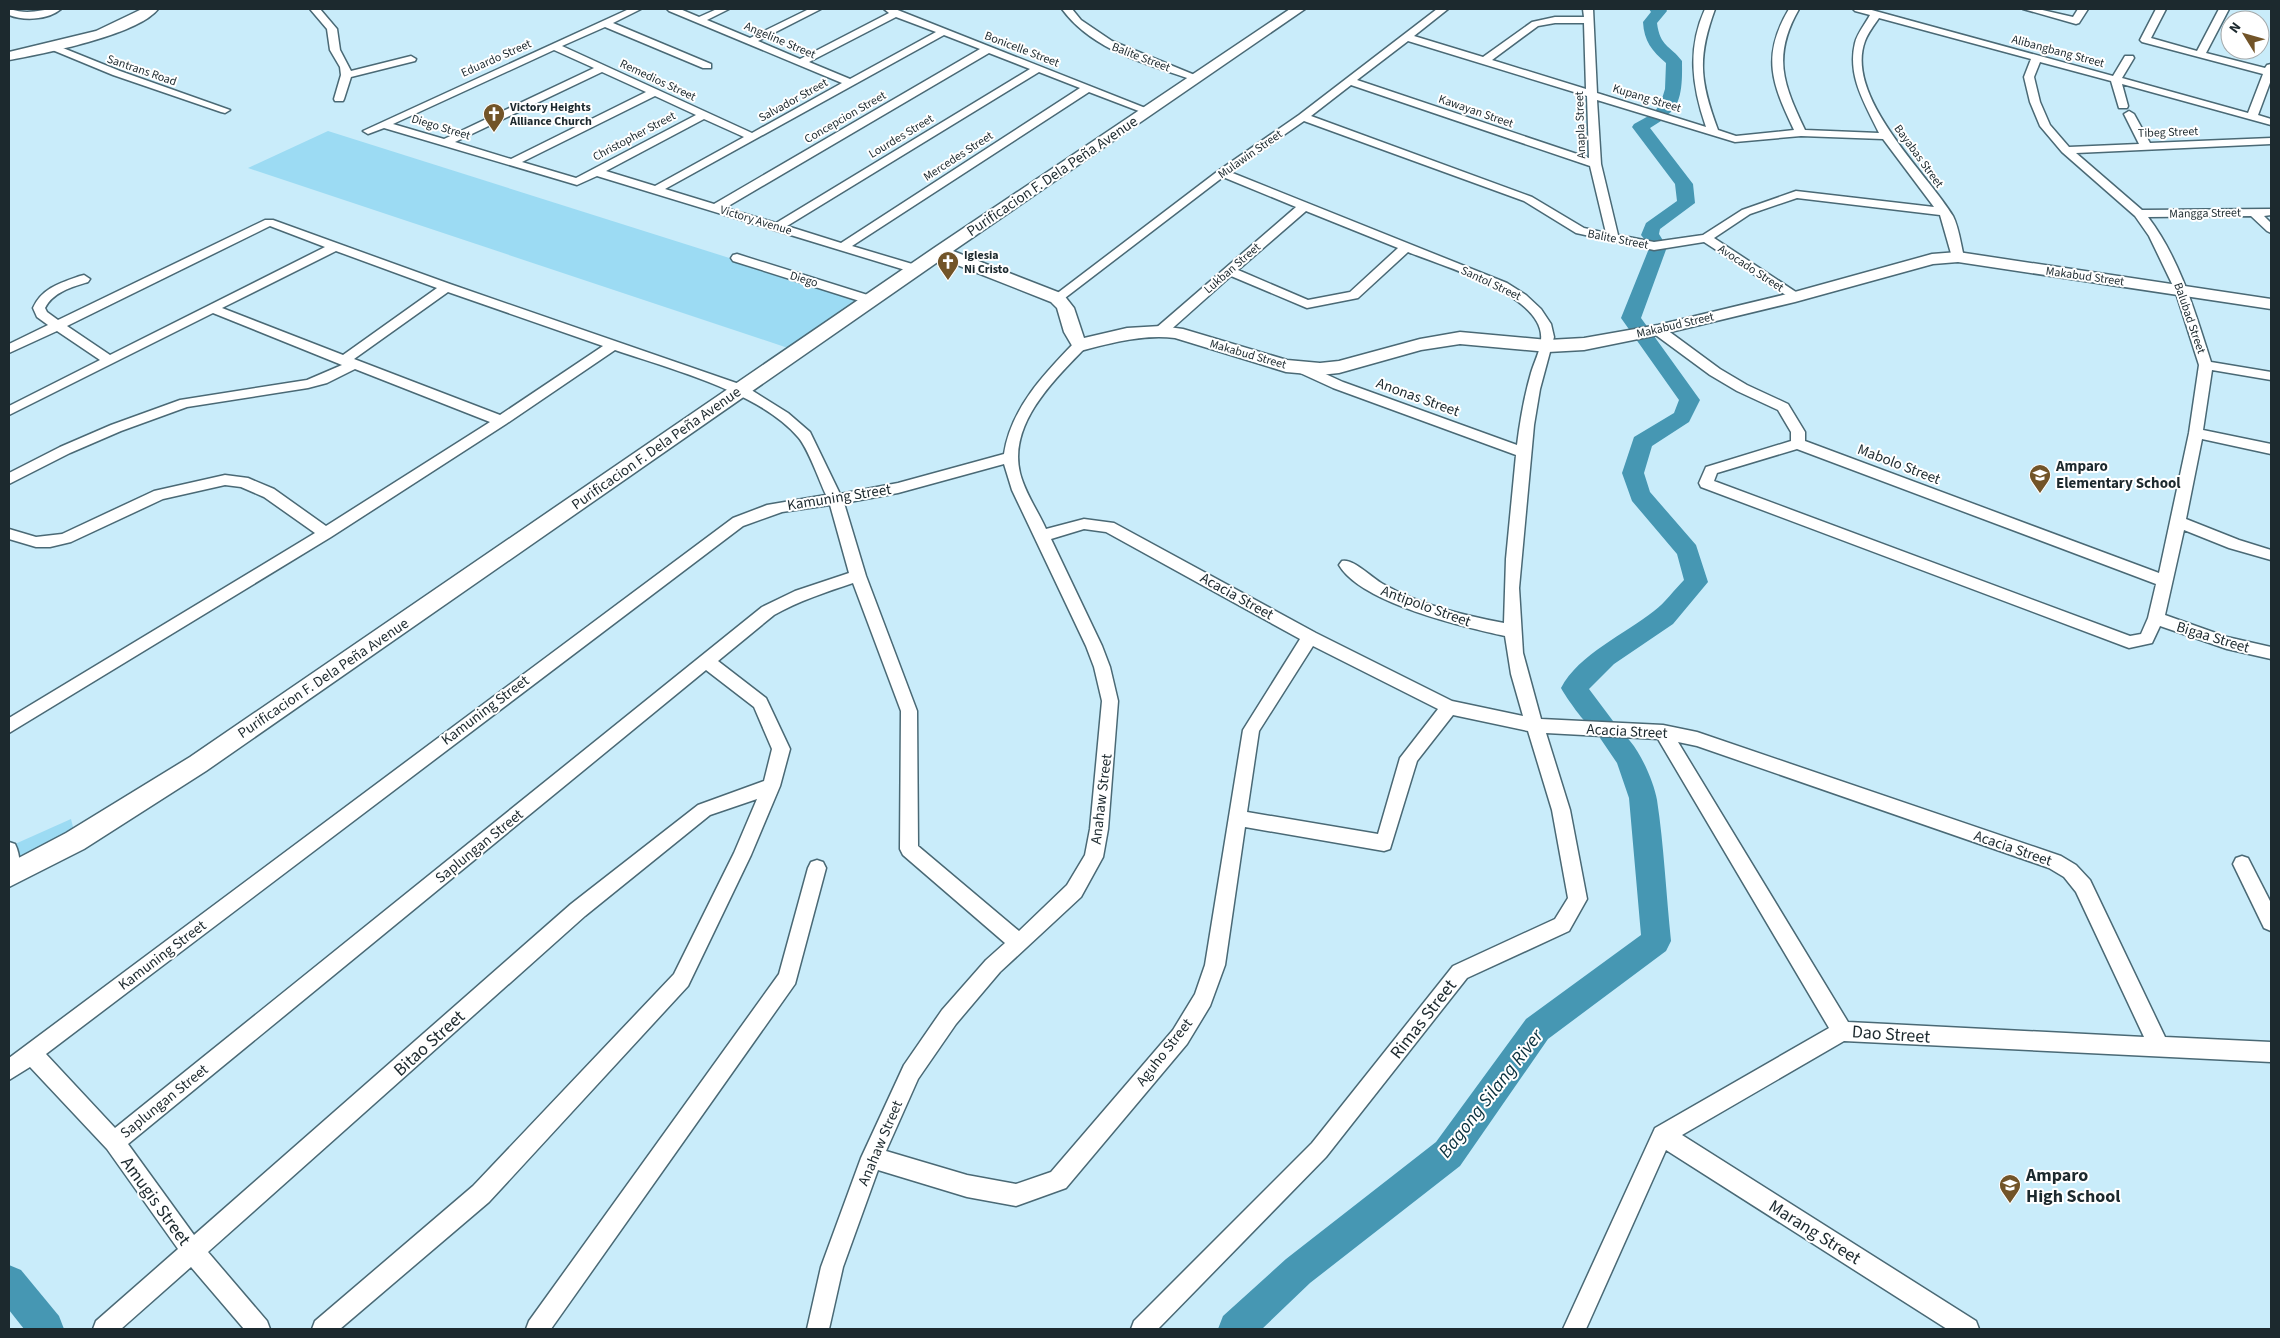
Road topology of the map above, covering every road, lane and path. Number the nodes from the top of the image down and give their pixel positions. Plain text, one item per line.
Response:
1 (56, 9) edge
2 (151, 9) edge
3 (316, 9) edge
4 (636, 9) edge
5 (672, 9) edge
6 (724, 9) edge
7 (816, 9) edge
8 (1068, 9) edge
9 (1298, 9) edge
10 (1443, 9) edge
11 (1710, 9) edge
12 (1794, 9) edge
13 (1858, 9) edge
14 (2028, 9) edge
15 (2083, 9) edge
16 (2161, 9) edge
17 (2224, 9) edge
18 (893, 11) edge
19 (9, 12) edge
20 (1588, 14) edge
21 (1876, 14) junction
22 (700, 20) junction
23 (605, 23) junction
24 (943, 32) junction
25 (1407, 37) junction
26 (751, 41) junction
27 (554, 46) junction
28 (53, 47) junction
29 (988, 49) junction
30 (2200, 54) junction
31 (9, 56) edge
32 (2036, 58) junction
33 (2130, 58) dead end
34 (411, 59) dead end
35 (802, 62) junction
36 (1483, 62) junction
37 (707, 66) dead end
38 (603, 68) junction
39 (1038, 68) junction
40 (2270, 71) edge
41 (346, 75) junction
42 (1197, 78) junction
43 (2116, 80) junction
44 (1349, 81) junction
45 (850, 83) junction
46 (1088, 88) junction
47 (655, 92) junction
48 (1593, 96) junction
49 (339, 99) dead end
50 (225, 110) dead end
51 (1148, 111) junction
52 (704, 115) junction
53 (1303, 117) junction
54 (2252, 117) junction
55 (2271, 122) edge
56 (383, 124) junction
57 (368, 131) dead end
58 (1714, 133) junction
59 (1801, 133) junction
60 (1886, 136) junction
61 (752, 137) junction
62 (446, 142) junction
63 (2271, 142) edge
64 (2146, 146) junction
65 (2066, 150) junction
66 (511, 163) junction
67 (1595, 164) junction
68 (596, 172) junction
69 (1222, 173) junction
70 (577, 182) joint
71 (656, 190) junction
72 (1304, 206) junction
73 (716, 208) junction
74 (1943, 212) junction
75 (2254, 212) junction
76 (2271, 212) edge
77 (2139, 214) junction
78 (778, 227) junction
79 (2271, 229) edge
80 (1706, 238) junction
81 (1613, 239) junction
82 (843, 246) junction
83 (334, 247) junction
84 (1406, 247) junction
85 (940, 252) junction
86 (1958, 257) junction
87 (737, 258) dead end
88 (915, 269) junction
89 (1229, 271) junction
90 (84, 279) dead end
91 (446, 288) junction
92 (2181, 290) junction
93 (1795, 297) junction
94 (1057, 298) junction
95 (870, 300) junction
96 (2271, 304) edge
97 (213, 309) junction
98 (57, 325) junction
99 (1658, 330) junction
100 (1161, 331) junction
101 (613, 345) junction
102 (1080, 345) junction
103 (1548, 346) junction
104 (9, 349) edge
105 (110, 361) junction
106 (348, 363) junction
107 (2206, 366) junction
108 (1303, 369) junction
109 (2271, 376) edge
110 (740, 389) junction
111 (9, 411) edge
112 (501, 421) junction
113 (2196, 434) junction
114 (1798, 444) junction
115 (2271, 449) edge
116 (1522, 452) junction
117 (1011, 457) junction
118 (9, 479) edge
119 (835, 500) junction
120 (2178, 522) junction
121 (326, 533) junction
122 (9, 534) edge
123 (1042, 536) junction
124 (2271, 555) edge
125 (1347, 565) dead end
126 (858, 576) junction
127 (2164, 581) junction
128 (2156, 618) junction
129 (1512, 631) junction
130 (1310, 637) junction
131 (2271, 653) edge
132 (706, 661) junction
133 (1449, 707) junction
134 (9, 726) edge
135 (1536, 726) junction
136 (1663, 732) junction
137 (771, 786) junction
138 (1237, 818) junction
139 (9, 850) edge
140 (2242, 864) dead end
141 (817, 868) dead end
142 (10, 876) edge
143 (2269, 916) edge
144 (1019, 942) junction
145 (1842, 1031) junction
146 (2159, 1046) junction
147 (2271, 1052) edge
148 (31, 1053) junction
149 (9, 1070) edge
150 (1662, 1135) junction
151 (114, 1142) junction
152 (872, 1158) junction
153 (193, 1252) junction
154 (104, 1329) edge
155 (259, 1329) edge
156 (323, 1329) edge
157 (537, 1329) edge
158 (818, 1329) edge
159 (1142, 1329) edge
160 (1575, 1329) edge
161 (1968, 1329) edge

1 - 19 street
2 - 28 street
3 - 41 street
4 - 23 street, Eduardo Street
5 - 22 street, Angeline Street
6 - 22 street
7 - 26 street
8 - 42 street, Balite Street
9 - 42 street, Purificacion F. Dela Peña Avenue
10 - 25 street, Mulawin Street
11 - 58 street
12 - 59 street
13 - 21 street, Alibangbang Street
14 - 15 street
16 - 30 street
17 - 30 street
18 - 24 street, Bonicelle Street
18 - 35 street
20 - 36 street
20 - 48 street, Anapla Street
21 - 32 street, Alibangbang Street
21 - 60 street, Bayabas Street
22 - 26 street, Angeline Street
23 - 27 street, Eduardo Street
23 - 37 street
24 - 29 street, Bonicelle Street
24 - 45 street, Salvador Street
25 - 36 street, Kupang Street
25 - 44 street, Mulawin Street
26 - 35 street, Angeline Street
27 - 38 street, Remedios Street
27 - 56 street, Eduardo Street
28 - 31 street
28 - 50 street, Santrans Road
29 - 39 street, Bonicelle Street
29 - 73 street, Concepcion Street
30 - 40 street
32 - 43 street, Alibangbang Street
32 - 65 street, Balubad Street
33 - 43 street
34 - 41 street
35 - 45 street, Angeline Street
36 - 48 street, Kupang Street
38 - 47 street, Remedios Street
38 - 62 street
39 - 46 street, Bonicelle Street
39 - 78 street, Lourdes Street
40 - 54 street
41 - 49 street
42 - 51 street, Purificacion F. Dela Peña Avenue
43 - 54 street, Alibangbang Street
43 - 64 street
44 - 53 street, Mulawin Street
44 - 67 street, Kawayan Street
45 - 61 street, Salvador Street
46 - 51 street, Bonicelle Street
46 - 82 street, Mercedes Street
47 - 52 street, Remedios Street
47 - 66 street
48 - 58 street, Kupang Street
48 - 67 street, Anapla Street
51 - 85 street, Purificacion F. Dela Peña Avenue
52 - 61 street, Remedios Street
52 - 68 street, Christopher Street
53 - 69 street, Mulawin Street
53 - 81 street, Balite Street
54 - 55 street, Alibangbang Street
56 - 57 street, Eduardo Street
56 - 62 street, Diego Street
58 - 59 street, Kupang Street
59 - 60 street, Kupang Street
60 - 74 street, Bayabas Street
61 - 71 street, Salvador Street
62 - 66 street, Diego Street
63 - 64 street, Tibeg Street
64 - 65 street, Tibeg Street
65 - 77 street, Balubad Street
66 - 70 street, Diego Street
67 - 81 street, Anapla Street
68 - 70 street, Christopher Street
68 - 71 street, Victory Avenue
69 - 72 street, Santol Street
69 - 94 street, Mulawin Street
71 - 73 street, Victory Avenue
72 - 84 street, Santol Street
72 - 89 street, Lukban Street
73 - 78 street, Victory Avenue
74 - 80 street, Balite Street
74 - 86 street, Bayabas Street
75 - 76 street, Mangga Street
75 - 77 street, Mangga Street
75 - 79 street
77 - 92 street, Balubad Street
78 - 82 street, Victory Avenue
80 - 81 street, Balite Street
80 - 93 street, Avocado Street
82 - 88 street, Victory Avenue
83 - 91 street
83 - 97 street
83 - 98 street
84 - 89 street
84 - 103 street, Santol Street
85 - 88 street, Purificacion F. Dela Peña Avenue
85 - 94 street
86 - 92 street, Makabud Street
86 - 93 street, Makabud Street
87 - 95 street, Diego
88 - 95 street, Purificacion F. Dela Peña Avenue
89 - 100 street, Lukban Street
90 - 98 street
91 - 101 street
91 - 106 street
92 - 96 street, Makabud Street
92 - 107 street, Balubad Street
93 - 99 street, Makabud Street
94 - 102 street
95 - 110 street, Purificacion F. Dela Peña Avenue
97 - 105 street
97 - 106 street
98 - 104 street
98 - 105 street
99 - 103 street, Makabud Street
99 - 114 street
100 - 102 street, Makabud Street
100 - 108 street, Makabud Street
101 - 110 street
101 - 112 street
102 - 117 street, Anahaw Street
103 - 108 street, Makabud Street
103 - 116 street
105 - 111 street
106 - 112 street
106 - 118 street
107 - 109 street
107 - 113 street, Balubad Street
108 - 116 street, Anonas Street
110 - 119 street
110 - 142 street, Purificacion F. Dela Peña Avenue
112 - 121 street
113 - 115 street
113 - 120 street, Balubad Street
114 - 127 street, Mabolo Street
114 - 128 street, Balubad Street
116 - 129 street
117 - 119 street, Kamuning Street
117 - 123 street, Anahaw Street
119 - 126 street
119 - 148 street, Kamuning Street
120 - 124 street
120 - 127 street, Balubad Street
121 - 122 street
121 - 134 street
123 - 130 street, Acacia Street
123 - 144 street, Anahaw Street
125 - 129 street, Antipolo Street
126 - 132 street, Saplungan Street
126 - 144 street
127 - 128 street, Balubad Street
128 - 131 street, Bigaa Street
129 - 135 street, Rimas Street
130 - 133 street, Acacia Street
130 - 138 street, Aguho Street
132 - 137 street
132 - 151 street, Saplungan Street
133 - 135 street, Acacia Street
133 - 138 street
135 - 136 street, Acacia Street
135 - 159 street, Rimas Street
136 - 145 street
136 - 146 street, Acacia Street
137 - 153 street, Bitao Street
137 - 156 street
138 - 152 street, Aguho Street
139 - 142 street
140 - 143 street
141 - 157 street
144 - 152 street, Anahaw Street
145 - 146 street, Dao Street
145 - 150 street, Dao Street
146 - 147 street, Dao Street
148 - 149 street, Kamuning Street
148 - 151 street, Amugis Street
150 - 160 street
150 - 161 street, Marang Street
151 - 153 street, Amugis Street
152 - 158 street, Anahaw Street
153 - 154 street, Bitao Street
153 - 155 street, Amugis Street

